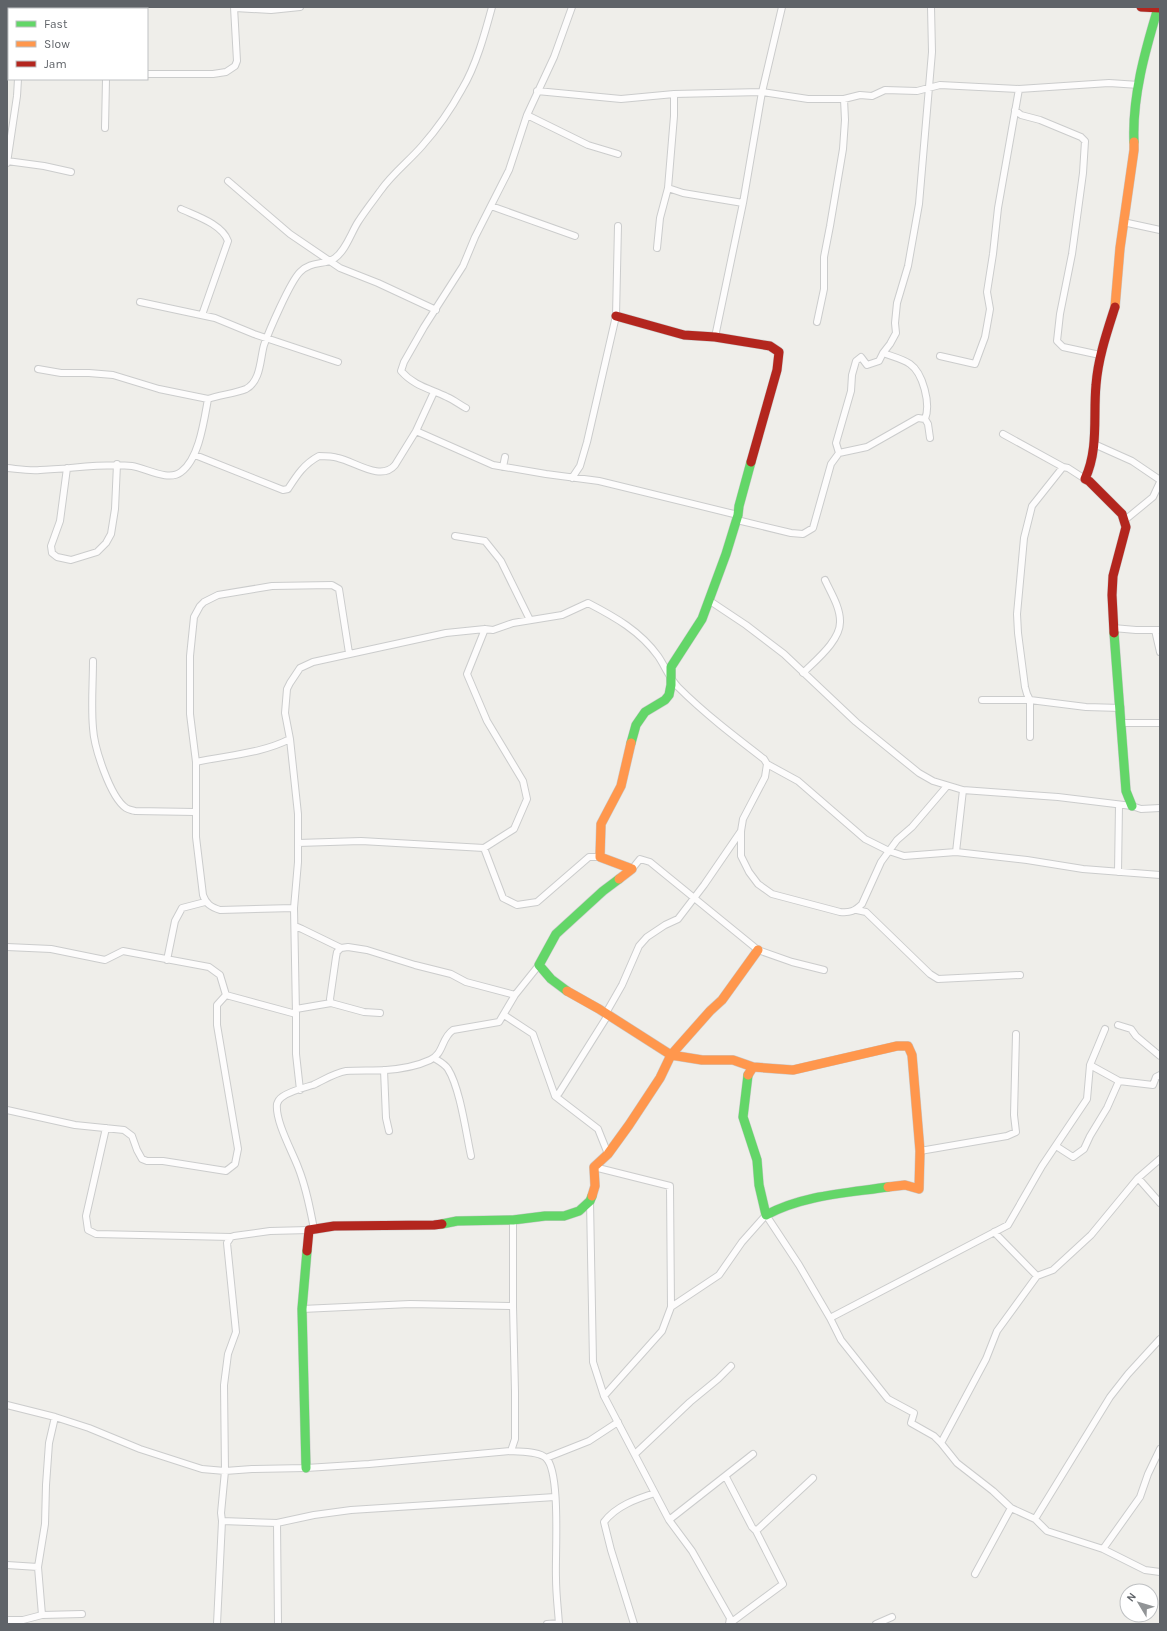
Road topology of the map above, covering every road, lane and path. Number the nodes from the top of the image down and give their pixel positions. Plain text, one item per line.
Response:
1 (300, 7) edge
2 (492, 7) edge
3 (572, 7) edge
4 (782, 7) edge
5 (930, 7) edge
6 (1141, 7) edge
7 (234, 8) edge
8 (1159, 8) edge
9 (148, 74) edge
10 (18, 80) edge
11 (106, 80) edge
12 (1139, 85) junction
13 (928, 87) junction
14 (1018, 89) junction
15 (537, 91) junction
16 (762, 92) junction
17 (674, 94) junction
18 (844, 99) junction
19 (1014, 110) junction
20 (527, 115) junction
21 (105, 128) dead end
22 (618, 154) dead end
23 (7, 162) edge
24 (71, 172) dead end
25 (228, 181) dead end
26 (668, 188) junction
27 (743, 203) junction
28 (491, 206) junction
29 (181, 209) dead end
30 (1123, 222) junction
31 (618, 226) dead end
32 (1160, 230) edge
33 (575, 236) dead end
34 (657, 248) dead end
35 (328, 261) junction
36 (140, 302) dead end
37 (436, 310) junction
38 (202, 315) junction
39 (616, 316) junction
40 (817, 322) dead end
41 (715, 337) junction
42 (267, 339) junction
43 (883, 352) junction
44 (1100, 355) junction
45 (940, 356) dead end
46 (338, 362) dead end
47 (38, 369) dead end
48 (434, 392) junction
49 (208, 400) junction
50 (466, 408) dead end
51 (925, 419) junction
52 (416, 431) junction
53 (1003, 434) dead end
54 (930, 438) dead end
55 (1094, 444) junction
56 (839, 453) junction
57 (194, 455) junction
58 (505, 457) dead end
59 (117, 464) junction
60 (503, 467) junction
61 (1063, 467) junction
62 (7, 468) edge
63 (67, 468) junction
64 (572, 478) junction
65 (1085, 479) junction
66 (1160, 481) edge
67 (737, 517) junction
68 (1125, 520) junction
69 (455, 536) dead end
70 (825, 580) dead end
71 (710, 601) junction
72 (530, 620) junction
73 (1113, 628) junction
74 (485, 629) junction
75 (1157, 630) edge
76 (1160, 652) edge
77 (349, 653) junction
78 (93, 661) dead end
79 (803, 672) junction
80 (670, 679) junction
81 (982, 700) dead end
82 (1030, 700) junction
83 (1121, 708) junction
84 (1122, 723) junction
85 (1160, 723) edge
86 (1030, 737) dead end
87 (290, 739) junction
88 (196, 762) junction
89 (767, 764) junction
90 (947, 786) junction
91 (963, 790) junction
92 (1119, 804) junction
93 (1132, 806) junction
94 (1160, 808) edge
95 (195, 812) junction
96 (742, 831) junction
97 (298, 843) junction
98 (484, 848) junction
99 (889, 851) junction
100 (956, 852) junction
101 (600, 857) junction
102 (632, 869) junction
103 (1118, 872) junction
104 (1160, 875) edge
105 (694, 898) junction
106 (205, 902) junction
107 (294, 908) junction
108 (857, 910) junction
109 (295, 926) junction
110 (7, 947) edge
111 (341, 948) junction
112 (758, 950) junction
113 (167, 960) junction
114 (539, 965) junction
115 (824, 970) dead end
116 (1020, 975) dead end
117 (226, 995) junction
118 (515, 995) junction
119 (331, 1003) junction
120 (296, 1012) junction
121 (380, 1013) dead end
122 (606, 1013) junction
123 (504, 1015) junction
124 (1118, 1025) dead end
125 (1105, 1029) dead end
126 (1016, 1034) dead end
127 (671, 1055) junction
128 (1160, 1056) edge
129 (434, 1058) junction
130 (1090, 1065) junction
131 (753, 1067) junction
132 (384, 1070) junction
133 (1160, 1075) edge
134 (1119, 1081) junction
135 (300, 1090) junction
136 (555, 1096) junction
137 (7, 1110) edge
138 (106, 1128) junction
139 (389, 1131) dead end
140 (1056, 1146) junction
141 (920, 1151) junction
142 (608, 1154) junction
143 (472, 1156) dead end
144 (1160, 1159) edge
145 (594, 1167) junction
146 (1138, 1178) junction
147 (590, 1201) junction
148 (1160, 1203) edge
149 (766, 1215) junction
150 (513, 1220) junction
151 (312, 1229) junction
152 (994, 1232) junction
153 (231, 1237) junction
154 (1037, 1276) junction
155 (512, 1306) junction
156 (671, 1306) junction
157 (302, 1309) junction
158 (830, 1318) junction
159 (1160, 1339) edge
160 (731, 1366) dead end
161 (604, 1396) junction
162 (7, 1405) edge
163 (55, 1417) junction
164 (618, 1422) junction
165 (941, 1443) junction
166 (1160, 1449) edge
167 (511, 1451) junction
168 (635, 1454) junction
169 (753, 1454) dead end
170 (546, 1458) junction
171 (306, 1468) junction
172 (225, 1472) junction
173 (726, 1477) junction
174 (813, 1478) dead end
175 (655, 1493) junction
176 (555, 1497) junction
177 (1011, 1508) junction
178 (1035, 1519) junction
179 (669, 1520) junction
180 (222, 1521) junction
181 (277, 1523) junction
182 (756, 1531) junction
183 (1103, 1549) junction
184 (7, 1565) edge
185 (38, 1567) junction
186 (1160, 1572) edge
187 (975, 1574) dead end
188 (82, 1614) dead end
189 (42, 1615) junction
190 (892, 1617) dead end
191 (7, 1620) edge
192 (23, 1622) edge
193 (217, 1624) edge
194 (278, 1624) edge
195 (546, 1624) edge
196 (559, 1624) edge
197 (634, 1624) edge
198 (729, 1624) edge
199 (876, 1624) edge

1 - 7 street
2 - 35 street
3 - 15 street
4 - 16 street
5 - 13 street
6 - 8 street
7 - 9 street
8 - 12 street
10 - 23 street
11 - 21 street
12 - 14 street
12 - 30 street
13 - 14 street
13 - 18 street
13 - 43 street
14 - 19 street
15 - 17 street
15 - 20 street
16 - 17 street
16 - 18 street
16 - 27 street
17 - 26 street
18 - 40 street
19 - 44 street
19 - 45 street
20 - 22 street
20 - 28 street
23 - 24 street
25 - 35 street
26 - 27 street
26 - 34 street
27 - 41 street
28 - 33 street
28 - 37 street
29 - 38 street
30 - 32 street
30 - 44 street
31 - 39 street
35 - 37 street
35 - 42 street
36 - 38 street
37 - 48 street
38 - 42 street
39 - 41 street
39 - 64 street
41 - 67 street
42 - 46 street
42 - 49 street
43 - 51 street
43 - 56 street
44 - 55 street
47 - 49 street
48 - 50 street
48 - 52 street
49 - 57 street
51 - 54 street
51 - 56 street
52 - 57 street
52 - 60 street
53 - 61 street
55 - 65 street
55 - 66 street
56 - 67 street
57 - 59 street
58 - 60 street
59 - 63 street
59 - 63 street
60 - 64 street
61 - 65 street
61 - 82 street
62 - 63 street
64 - 67 street
65 - 68 street
66 - 68 street
67 - 71 street
68 - 73 street
69 - 72 street
70 - 79 street
71 - 79 street
71 - 80 street
72 - 74 street
72 - 80 street
73 - 75 street
73 - 83 street
74 - 77 street
74 - 98 street
75 - 76 street
77 - 87 street
77 - 88 street
78 - 95 street
79 - 90 street
80 - 89 street
80 - 101 street
81 - 82 street
82 - 83 street
82 - 86 street
83 - 84 street
84 - 85 street
84 - 93 street
87 - 88 street
87 - 97 street
88 - 95 street
89 - 96 street
89 - 99 street
90 - 91 street
90 - 99 street
91 - 92 street
91 - 100 street
92 - 93 street
92 - 103 street
93 - 94 street
95 - 106 street
96 - 105 street
96 - 108 street
97 - 98 street
97 - 107 street
98 - 101 street
99 - 100 street
99 - 108 street
100 - 103 street
101 - 102 street
102 - 105 street
102 - 114 street
103 - 104 street
105 - 112 street
105 - 122 street
106 - 107 street
106 - 113 street
107 - 109 street
108 - 116 street
109 - 111 street
109 - 120 street
110 - 113 street
111 - 118 street
111 - 119 street
112 - 115 street
112 - 127 street
113 - 117 street
114 - 118 street
114 - 122 street
117 - 120 street
117 - 138 street
118 - 123 street
119 - 120 street
119 - 121 street
120 - 135 street
122 - 127 street
122 - 136 street
123 - 129 street
123 - 136 street
124 - 128 street
125 - 130 street
126 - 141 street
127 - 131 street
127 - 142 street
129 - 132 street
129 - 143 street
130 - 134 street
130 - 140 street
131 - 141 street
131 - 149 street
132 - 135 street
132 - 139 street
133 - 134 street
134 - 140 street
135 - 151 street
136 - 142 street
137 - 138 street
138 - 153 street
140 - 152 street
141 - 149 street
142 - 145 street
144 - 146 street
145 - 147 street
145 - 156 street
146 - 148 street
146 - 154 street
147 - 150 street
147 - 161 street
149 - 156 street
149 - 158 street
150 - 151 street
150 - 155 street
151 - 153 street
151 - 157 street
152 - 154 street
152 - 158 street
153 - 172 street
154 - 165 street
155 - 157 street
155 - 167 street
156 - 161 street
157 - 171 street
158 - 165 street
159 - 178 street
160 - 168 street
161 - 164 street
162 - 163 street
163 - 172 street
163 - 185 street
164 - 168 street
164 - 170 street
165 - 177 street
166 - 183 street
167 - 170 street
167 - 171 street
168 - 175 street
169 - 173 street
170 - 176 street
171 - 172 street
172 - 180 street
173 - 179 street
173 - 182 street
174 - 182 street
175 - 179 street
175 - 197 street
176 - 181 street
176 - 196 street
177 - 178 street
177 - 187 street
178 - 183 street
179 - 198 street
180 - 181 street
180 - 193 street
181 - 194 street
182 - 198 street
183 - 186 street
184 - 185 street
185 - 189 street
188 - 189 street
189 - 192 street
190 - 199 street
191 - 192 street
195 - 196 street

